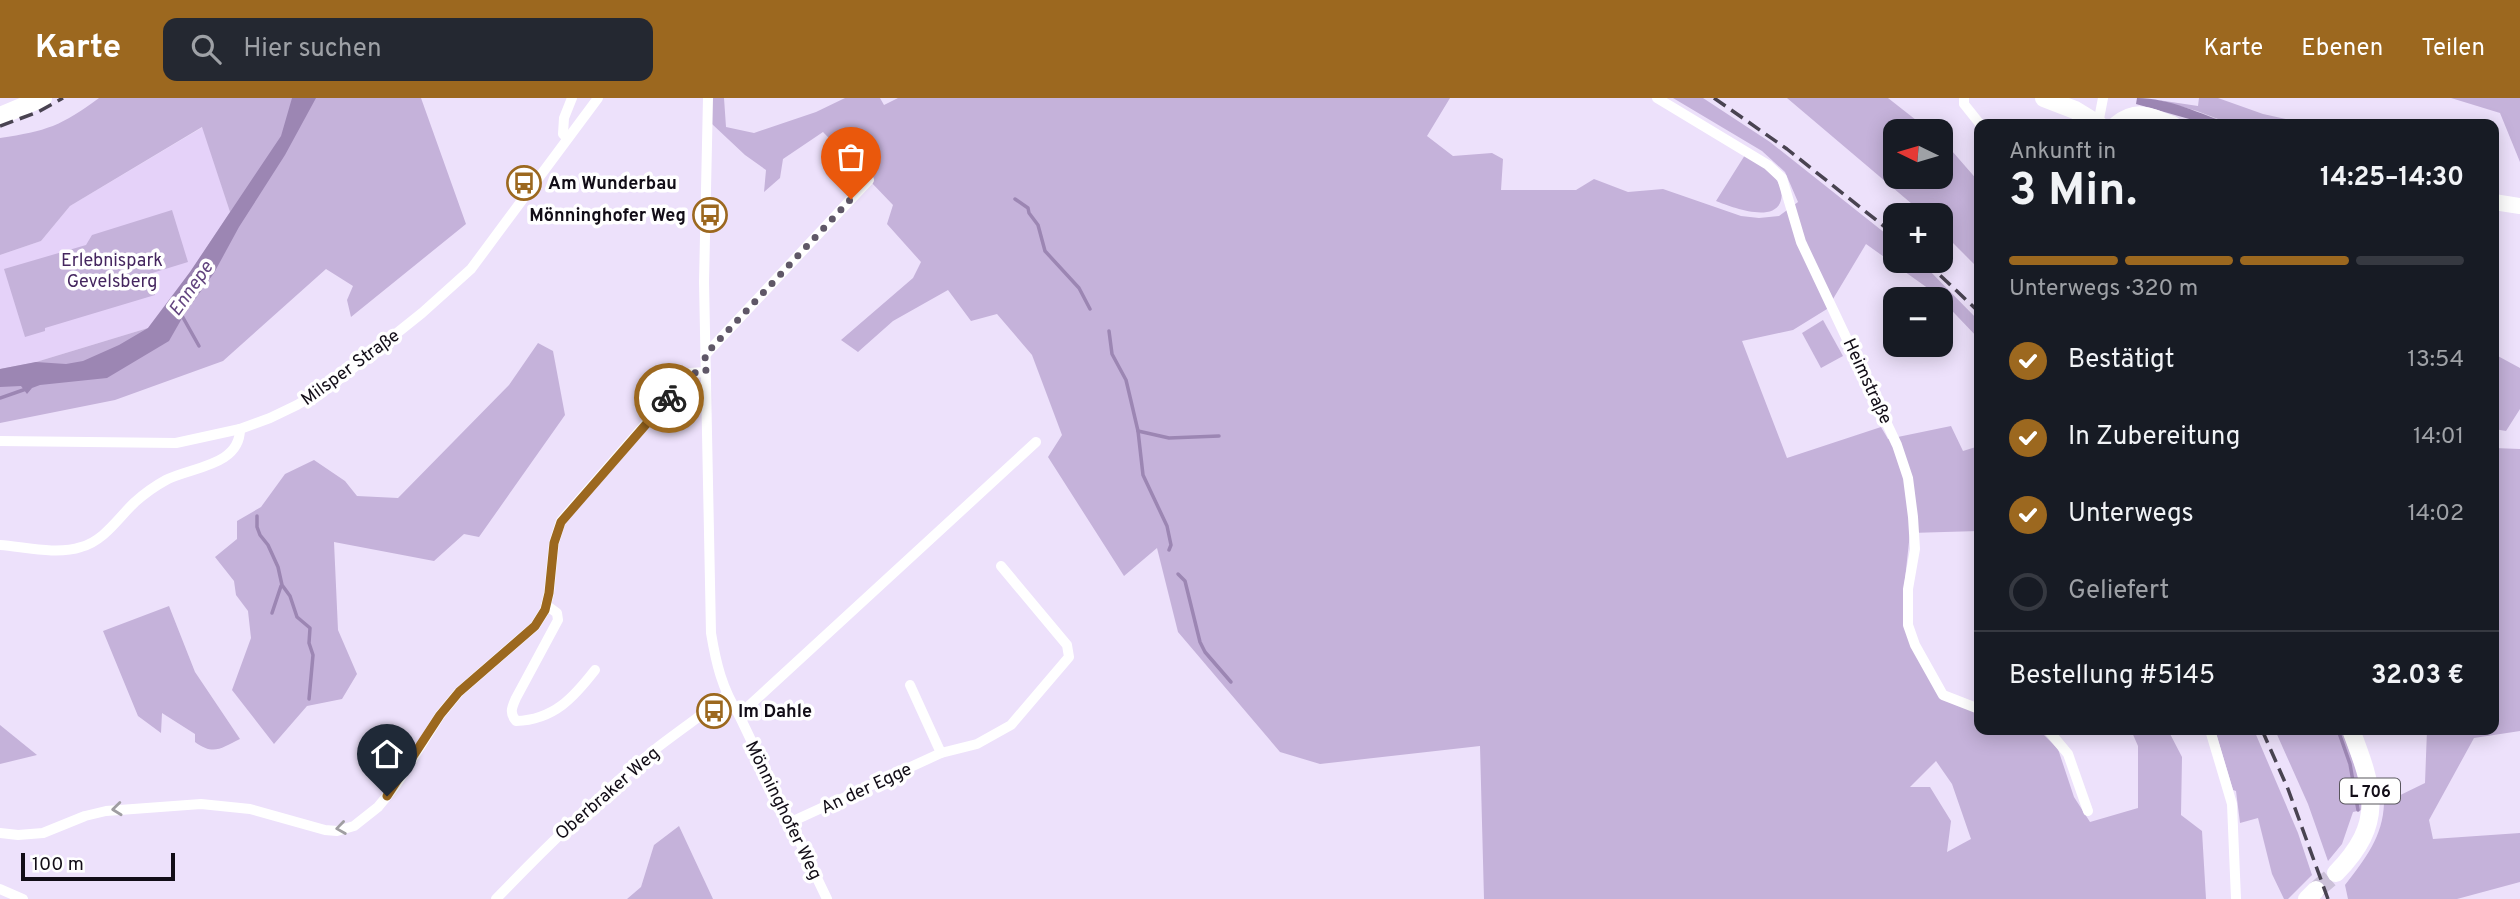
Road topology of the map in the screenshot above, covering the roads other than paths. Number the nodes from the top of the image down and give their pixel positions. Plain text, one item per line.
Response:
1 (43, 98) edge
2 (572, 98) edge
3 (598, 98) edge
4 (708, 98) edge
5 (1657, 98) edge
6 (1964, 98) edge
7 (2044, 98) edge
8 (2103, 98) edge
9 (0, 116) edge
10 (1976, 119) edge
11 (2090, 119) edge
12 (2099, 119) edge
13 (2124, 119) edge
14 (2158, 119) edge
15 (567, 138) junction
16 (869, 180) dead end
17 (2499, 203) edge
18 (2520, 205) edge
19 (705, 355) junction
20 (706, 372) junction
21 (240, 429) junction
22 (0, 441) edge
23 (1036, 442) dead end
24 (0, 545) edge
25 (1002, 566) dead end
26 (546, 605) junction
27 (595, 670) dead end
28 (910, 685) dead end
29 (726, 695) junction
30 (1974, 707) edge
31 (739, 715) junction
32 (2052, 735) edge
33 (2211, 735) edge
34 (2353, 735) edge
35 (941, 753) junction
36 (2088, 811) dead end
37 (791, 822) junction
38 (0, 833) edge
39 (2336, 873) tunnel mouth
40 (0, 889) edge
41 (23, 899) edge
42 (495, 899) edge
43 (827, 899) edge
44 (2236, 899) edge

1 - 9 main road
2 - 15 street
3 - 15 street, Milsper Straße
4 - 19 street, Mönninghofer Weg
5 - 30 street, Heimstraße
6 - 10 street
7 - 11 main road
8 - 12 street
13 - 14 main road
15 - 21 street, Milsper Straße
16 - 19 street
17 - 18 main road
19 - 20 street, Mönninghofer Weg
20 - 26 street
20 - 29 street, Mönninghofer Weg
21 - 22 street, Milsper Straße
21 - 24 street
23 - 31 street
25 - 35 street, An der Egge
26 - 27 street
26 -> 38 street
28 - 35 street
29 - 31 street, Mönninghofer Weg
29 - 42 street, Oberbraker Weg
31 - 37 street, Mönninghofer Weg
32 - 36 street
33 - 44 street
34 - 39 main road, L 706
35 - 37 street, An der Egge
37 - 43 street, Mönninghofer Weg
40 - 41 street

